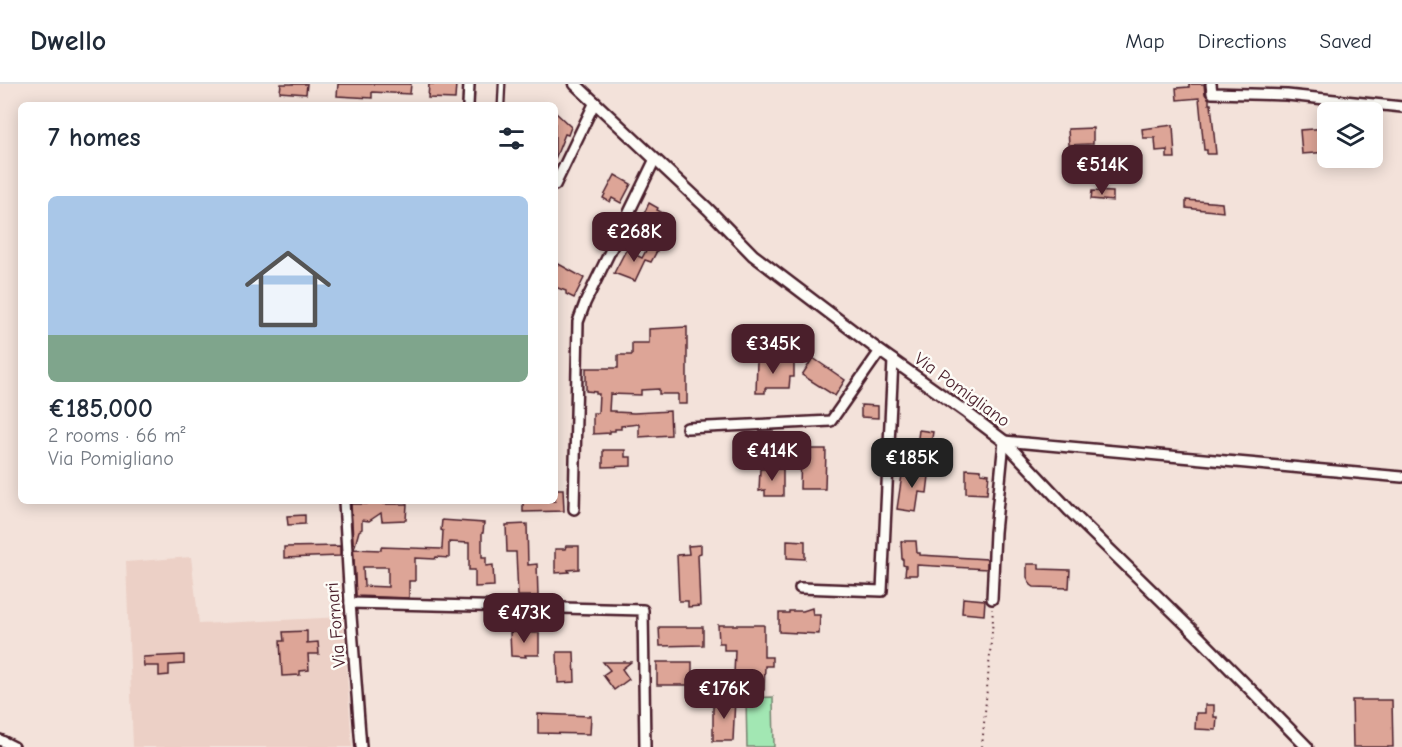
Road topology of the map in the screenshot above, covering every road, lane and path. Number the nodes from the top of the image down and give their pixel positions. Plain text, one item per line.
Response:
1 (469, 84) edge
2 (502, 84) edge
3 (575, 84) edge
4 (1211, 84) edge
5 (468, 102) edge
6 (501, 102) edge
7 (595, 102) junction
8 (1402, 107) edge
9 (655, 159) junction
10 (558, 179) edge
11 (880, 351) junction
12 (893, 360) junction
13 (687, 428) dead end
14 (1004, 441) junction
15 (1402, 477) edge
16 (344, 504) edge
17 (574, 509) dead end
18 (800, 588) dead end
19 (992, 599) joint
20 (350, 603) junction
21 (0, 740) edge
22 (14, 747) edge
23 (361, 747) edge
24 (645, 747) edge
25 (982, 747) edge
26 (1307, 747) edge

1 - 5 street
2 - 6 lane
3 - 7 street, Via Pomigliano
4 - 8 street
7 - 9 street, Via Pomigliano
7 - 10 street
9 - 11 street, Via Pomigliano
9 - 17 street
11 - 12 street, Via Pomigliano
11 - 13 street
12 - 14 street, Via Pomigliano
12 - 18 street
14 - 15 street
14 - 19 street
14 - 26 street, Via Pomigliano
16 - 20 street, Via Fornari
19 - 25 path
20 - 23 street, Via Fornari
20 - 24 street
21 - 22 street

